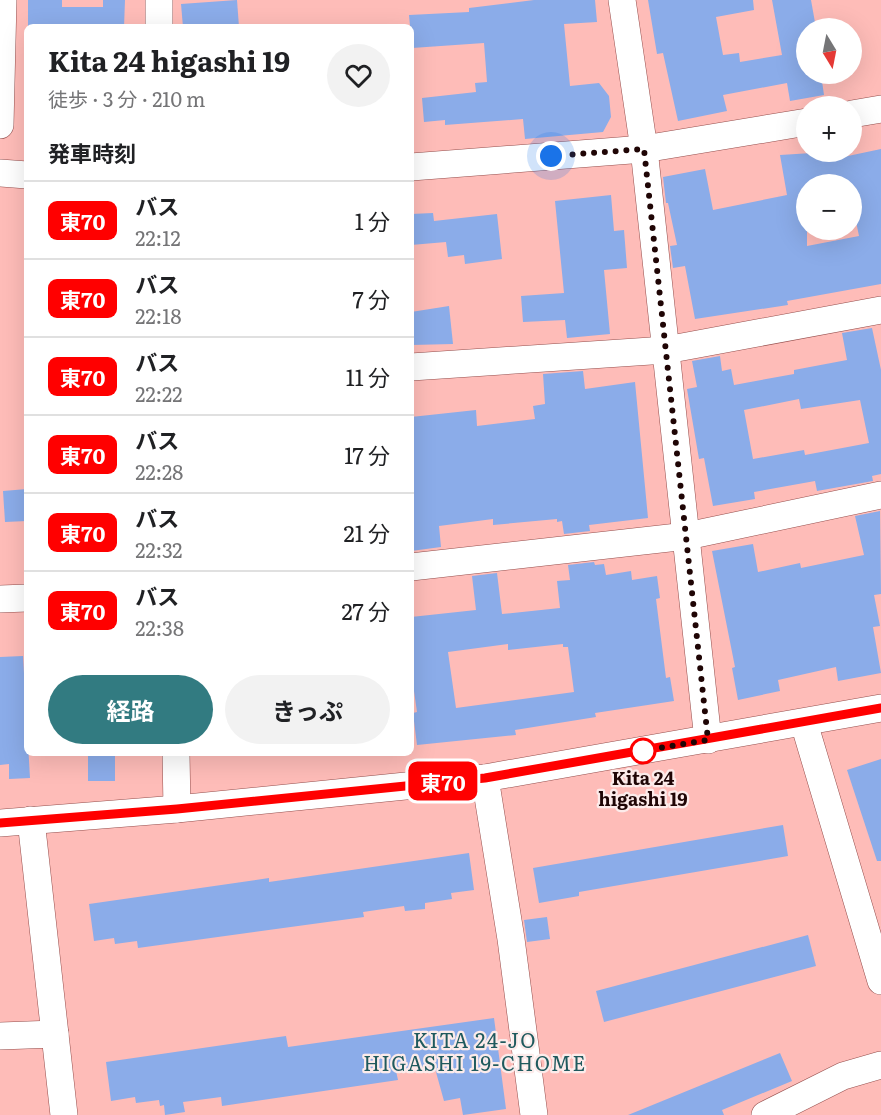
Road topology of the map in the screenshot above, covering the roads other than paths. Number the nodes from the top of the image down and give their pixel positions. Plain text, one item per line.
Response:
1 (3, 0) edge
2 (159, 0) edge
3 (621, 0) edge
4 (159, 24) edge
5 (881, 109) edge
6 (862, 112) edge
7 (796, 124) edge
8 (0, 125) edge
9 (644, 149) junction
10 (414, 166) edge
11 (0, 173) edge
12 (24, 175) edge
13 (881, 310) edge
14 (666, 350) junction
15 (414, 368) edge
16 (881, 495) edge
17 (687, 536) junction
18 (414, 567) edge
19 (24, 598) edge
20 (0, 599) edge
21 (881, 708) edge
22 (804, 723) junction
23 (708, 740) junction
24 (176, 756) edge
25 (485, 778) junction
26 (177, 809) junction
27 (32, 820) junction
28 (0, 823) edge
29 (881, 981) edge
30 (55, 1034) junction
31 (0, 1036) edge
32 (881, 1065) edge
33 (64, 1115) edge
34 (534, 1115) edge
35 (765, 1115) edge

1 - 8 street
2 - 4 street
3 - 9 street
5 - 6 street
7 - 9 street
9 - 10 street
9 - 14 street
11 - 12 street
13 - 14 street
14 - 15 street
14 - 17 street
16 - 17 street
17 - 18 street
17 - 23 street
19 - 20 street
21 - 22 street
22 - 23 street
22 - 29 street
23 - 25 street
24 - 26 street
25 - 26 street
25 - 34 street
26 - 27 street
27 - 28 street
27 - 30 street
30 - 31 street
30 - 33 street
32 - 35 street

